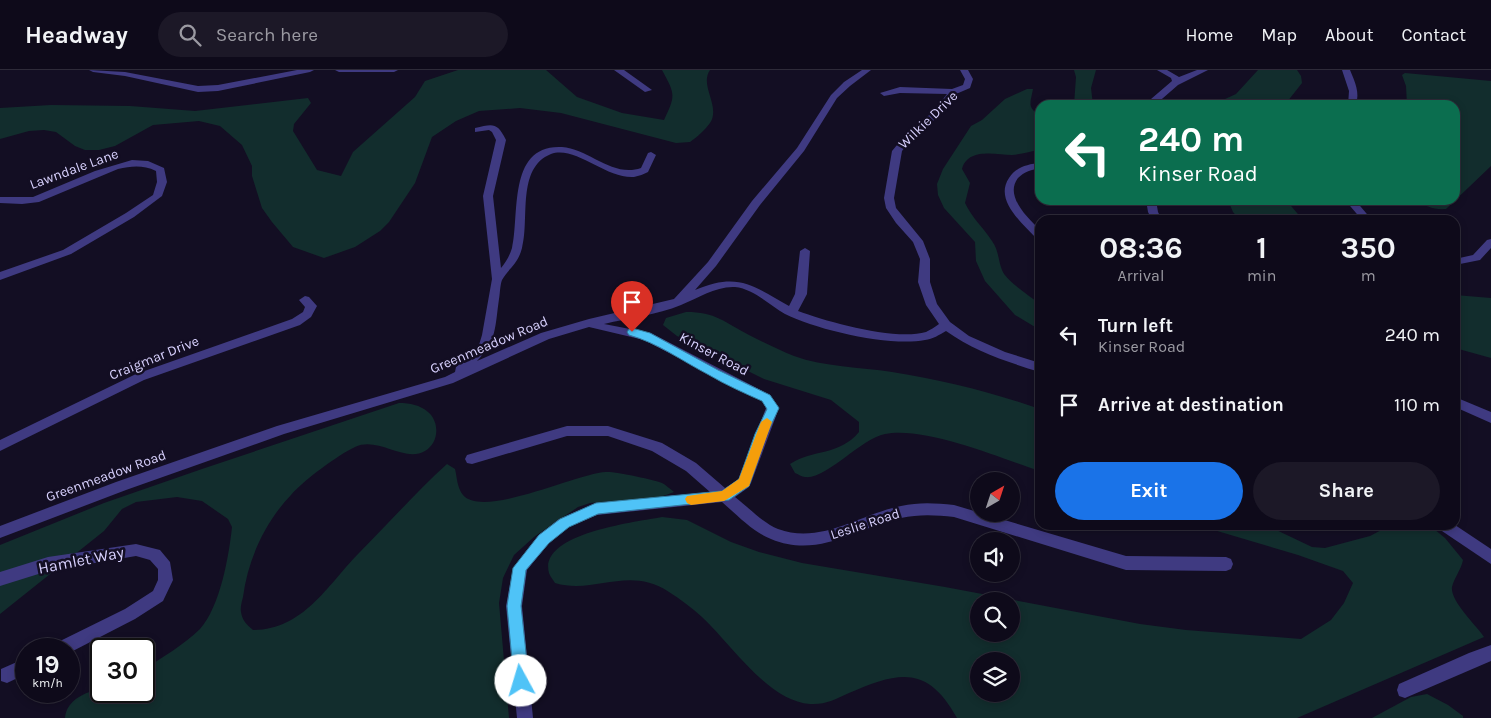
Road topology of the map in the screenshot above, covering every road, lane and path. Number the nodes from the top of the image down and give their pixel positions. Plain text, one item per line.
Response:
1 (93, 70) edge
2 (310, 70) edge
3 (339, 70) edge
4 (394, 70) edge
5 (618, 70) edge
6 (867, 70) edge
7 (964, 70) edge
8 (1204, 70) edge
9 (1346, 70) edge
10 (1169, 71) edge
11 (1176, 82) junction
12 (648, 90) dead end
13 (884, 92) dead end
14 (953, 92) junction
15 (1155, 100) edge
16 (1354, 100) edge
17 (478, 130) dead end
18 (651, 155) dead end
19 (1035, 166) edge
20 (0, 200) edge
21 (1354, 205) edge
22 (1363, 215) edge
23 (1035, 230) edge
24 (1491, 242) edge
25 (805, 251) dead end
26 (1460, 261) edge
27 (0, 276) edge
28 (497, 279) junction
29 (305, 300) dead end
30 (678, 302) junction
31 (792, 312) junction
32 (589, 323) junction
33 (946, 325) junction
34 (1035, 366) edge
35 (449, 380) junction
36 (1460, 404) edge
37 (1491, 418) edge
38 (0, 446) edge
39 (472, 459) dead end
40 (724, 496) junction
41 (1451, 530) edge
42 (0, 532) edge
43 (1491, 557) edge
44 (1226, 564) dead end
45 (0, 579) edge
46 (80, 639) edge
47 (1491, 653) edge
48 (15, 671) edge
49 (7, 675) dead end
50 (1405, 690) dead end
51 (525, 718) edge

1 - 2 street
3 - 4 street
5 - 12 street
6 - 30 street
7 - 14 street, Wilkie Drive
8 - 11 street
9 - 16 street
10 - 11 street
11 - 15 street
13 - 14 street
14 - 33 street, Wilkie Drive
17 - 28 street
18 - 28 street
19 - 23 street
20 - 27 street, Lawndale Lane
21 - 22 street
24 - 26 street
25 - 31 street
28 - 35 street
29 - 38 street, Craigmar Drive
30 - 31 street, Greenmeadow Road
30 - 32 street, Greenmeadow Road
31 - 33 street, Greenmeadow Road
32 - 35 street, Greenmeadow Road
32 - 40 street, Kinser Road
33 - 34 street, Wilkie Drive
35 - 42 street, Greenmeadow Road
36 - 37 street
39 - 40 street, Leslie Road
40 - 44 street, Leslie Road
40 - 51 street
41 - 43 street
45 - 46 street, Hamlet Way
47 - 50 street
48 - 49 street

